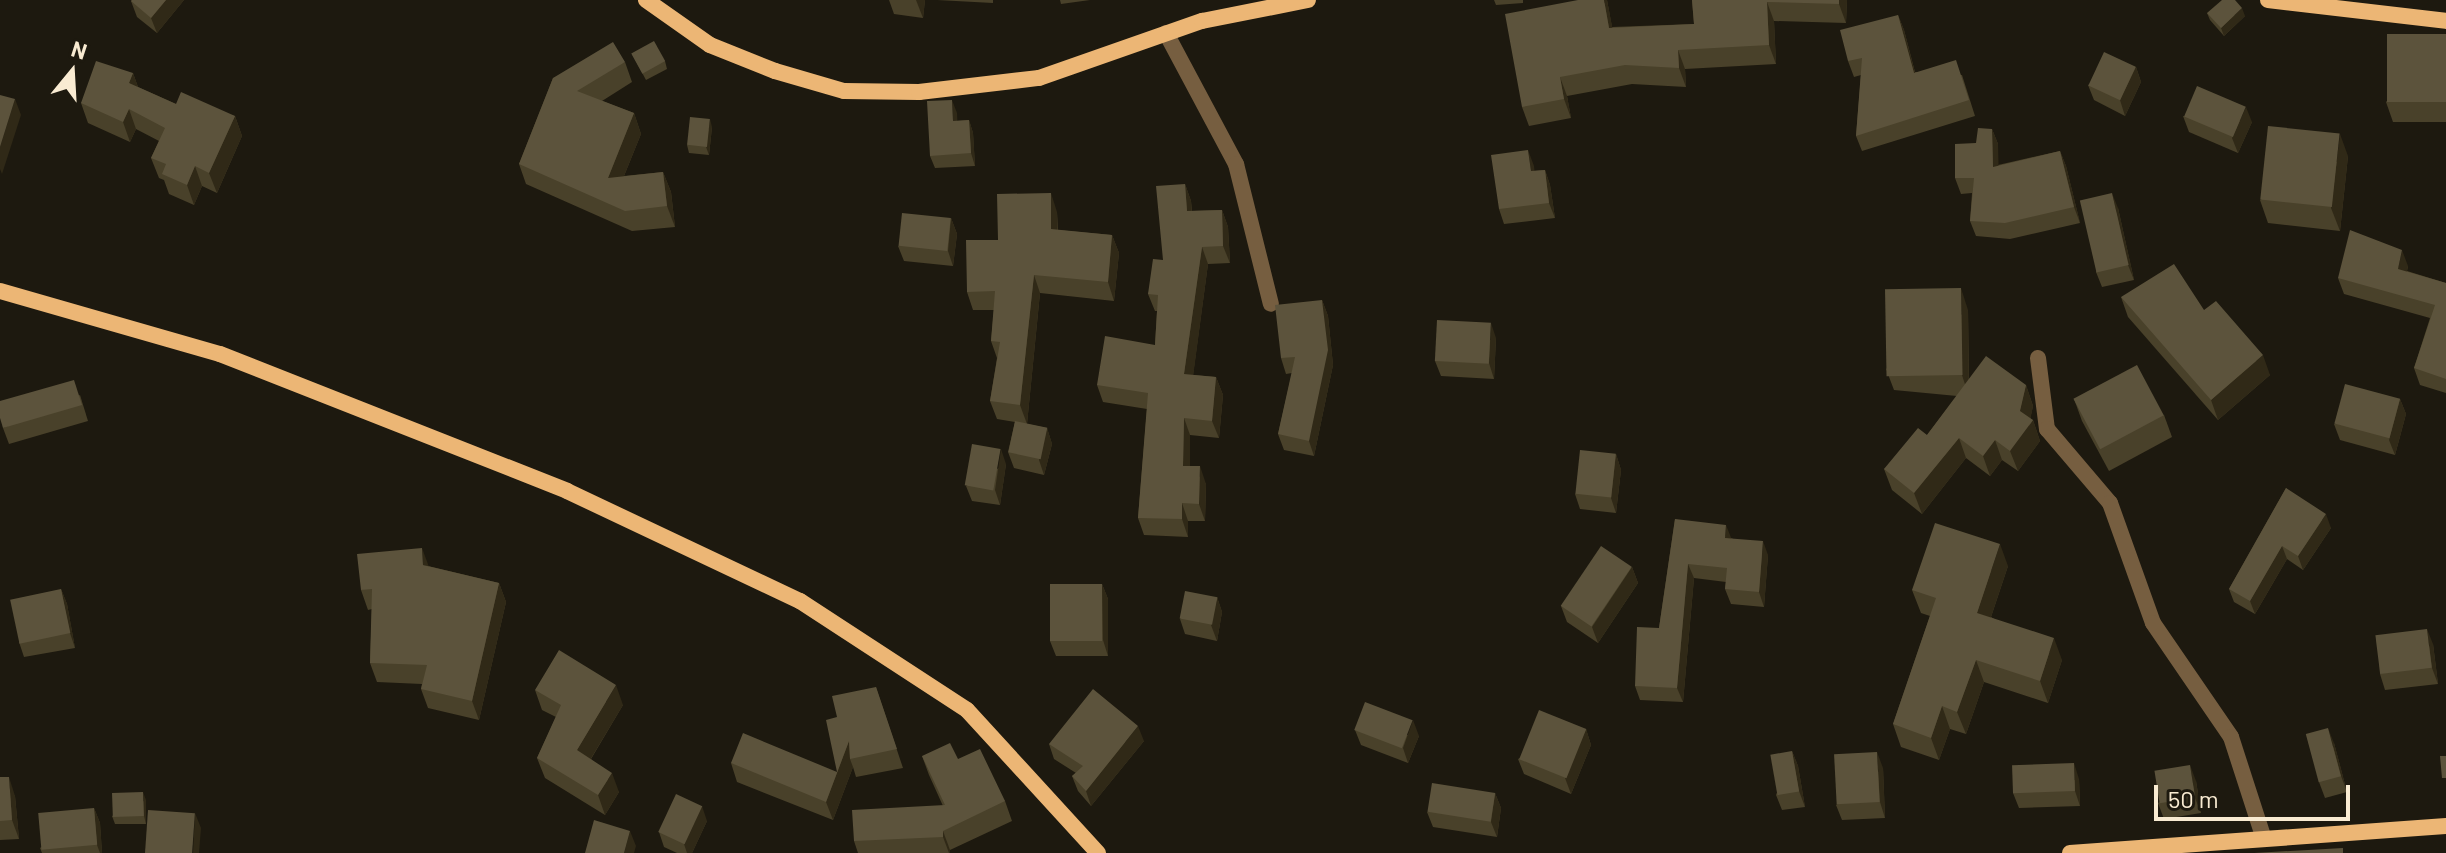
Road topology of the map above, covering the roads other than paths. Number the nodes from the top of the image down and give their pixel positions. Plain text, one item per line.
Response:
1 (646, 0) edge
2 (1308, 0) edge
3 (2268, 0) edge
4 (2446, 21) edge
5 (1166, 33) junction
6 (0, 291) edge
7 (1271, 304) dead end
8 (2038, 358) dead end
9 (2446, 826) edge
10 (2264, 839) junction
11 (1098, 853) edge
12 (2070, 853) edge

1 - 5 main road
2 - 5 main road
3 - 4 main road
5 - 7 street
6 - 11 main road
8 - 10 street
9 - 10 main road
10 - 12 main road

